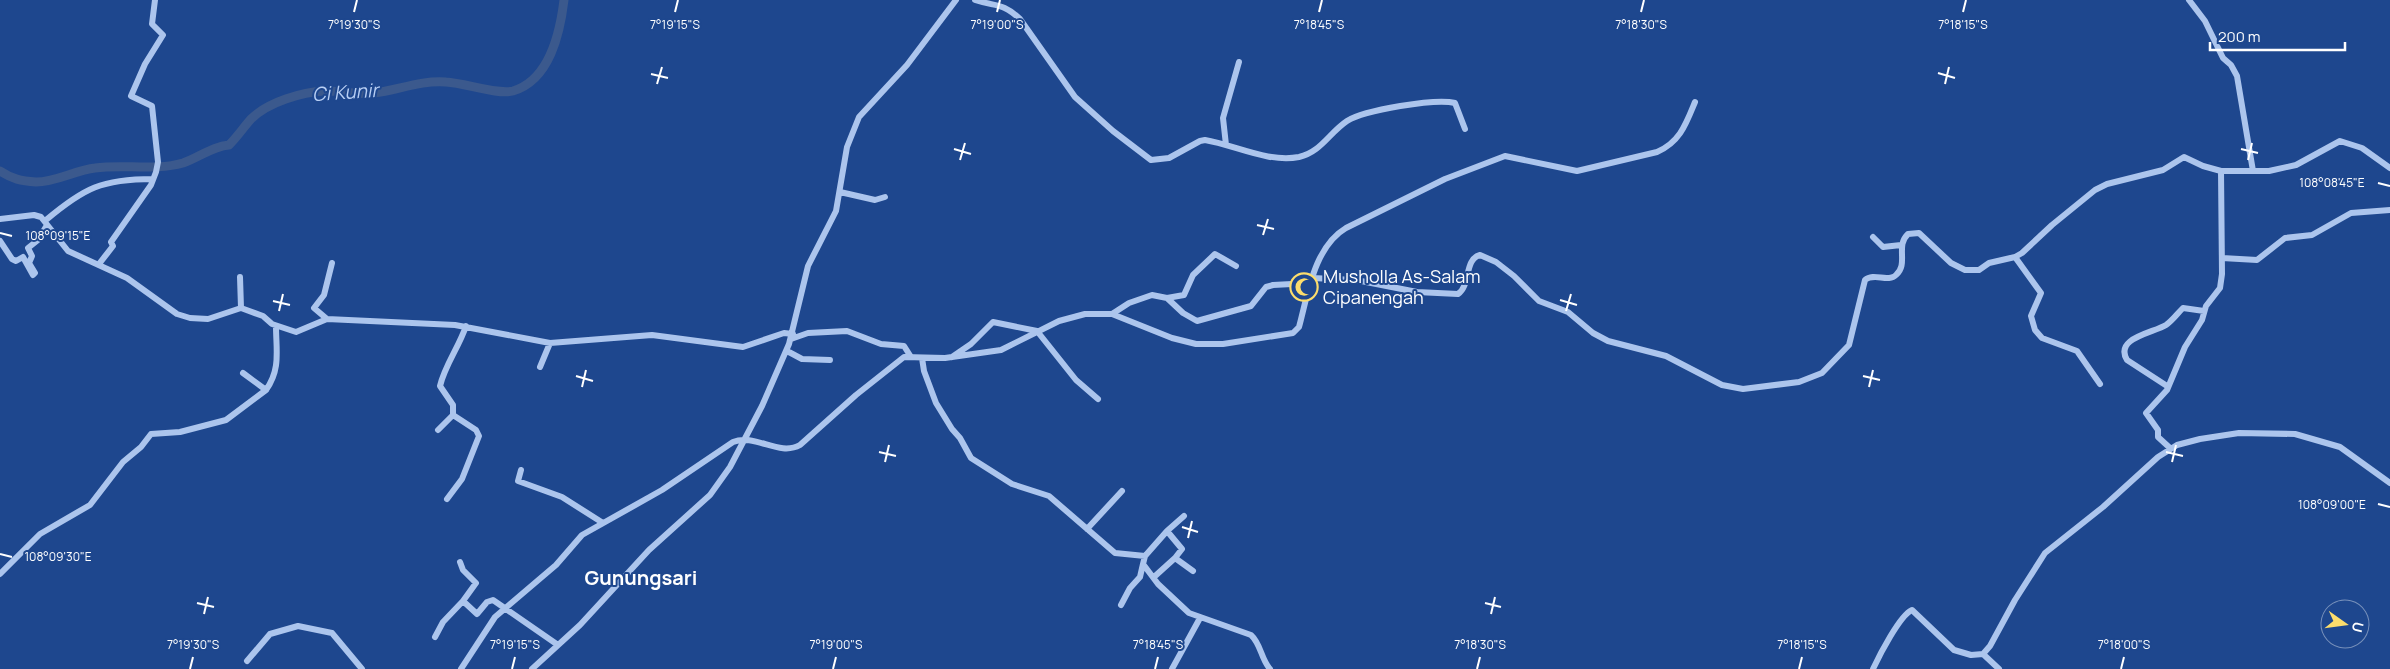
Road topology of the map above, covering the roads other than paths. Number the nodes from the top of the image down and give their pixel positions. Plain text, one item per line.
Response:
1 (155, 0) edge
2 (956, 0) edge
3 (975, 0) edge
4 (2189, 0) edge
5 (1239, 62) dead end
6 (1696, 102) dead end
7 (1465, 129) dead end
8 (1226, 145) junction
9 (2390, 168) edge
10 (2221, 171) junction
11 (2253, 171) junction
12 (153, 180) junction
13 (840, 192) junction
14 (885, 197) dead end
15 (2390, 210) edge
16 (0, 219) edge
17 (46, 223) junction
18 (1872, 237) dead end
19 (0, 241) edge
20 (1901, 245) junction
21 (2015, 257) junction
22 (2222, 258) junction
23 (332, 263) dead end
24 (99, 264) junction
25 (1236, 266) dead end
26 (240, 277) dead end
27 (1317, 278) junction
28 (1167, 298) junction
29 (241, 308) junction
30 (2204, 311) junction
31 (1112, 314) junction
32 (326, 319) junction
33 (276, 326) junction
34 (466, 326) junction
35 (1037, 331) junction
36 (792, 336) junction
37 (550, 344) junction
38 (787, 351) junction
39 (911, 357) junction
40 (922, 358) junction
41 (951, 358) junction
42 (830, 360) dead end
43 (540, 367) dead end
44 (244, 374) dead end
45 (2100, 384) dead end
46 (2167, 386) junction
47 (266, 390) junction
48 (1098, 399) dead end
49 (453, 415) junction
50 (438, 430) dead end
51 (744, 442) junction
52 (2170, 448) junction
53 (521, 470) dead end
54 (2390, 483) edge
55 (1122, 491) dead end
56 (447, 499) dead end
57 (1184, 516) dead end
58 (603, 523) junction
59 (1087, 529) junction
60 (1167, 531) junction
61 (1145, 556) junction
62 (1175, 558) junction
63 (460, 562) dead end
64 (1143, 564) junction
65 (1193, 571) dead end
66 (0, 574) edge
67 (1154, 577) junction
68 (463, 601) junction
69 (1121, 605) dead end
70 (506, 608) junction
71 (1200, 618) junction
72 (435, 637) dead end
73 (558, 645) junction
74 (1983, 654) junction
75 (247, 661) dead end
76 (362, 669) edge
77 (460, 669) edge
78 (532, 669) edge
79 (1172, 669) edge
80 (1270, 669) edge
81 (1873, 669) edge
82 (1999, 669) edge

1 - 12 street
2 - 13 street
3 - 8 street
4 - 11 street
5 - 8 street
6 - 27 street
7 - 8 street
9 - 11 street
10 - 11 street
10 - 21 street
10 - 22 street
12 - 17 street
12 - 24 street
13 - 14 street
13 - 36 street
15 - 22 street
16 - 17 street
17 - 19 street
17 - 24 street
18 - 20 street
20 - 21 street
20 - 27 street
21 - 45 street
22 - 30 street
23 - 32 street
24 - 29 street
25 - 28 street
26 - 29 street
27 - 28 street
27 - 31 street
28 - 31 street
29 - 33 street
30 - 46 street
30 - 46 street
31 - 35 street
32 - 33 street
32 - 34 street
33 - 47 street
34 - 37 street
34 - 49 street
35 - 41 street
35 - 41 street
35 - 48 street
36 - 37 street
36 - 38 street
36 - 39 street
37 - 43 street
38 - 42 street
38 - 51 street
39 - 40 street
39 - 51 street
40 - 41 street
40 - 59 street
44 - 47 street
46 - 52 street
47 - 66 street
49 - 50 street
49 - 56 street
51 - 58 street
51 - 73 street
52 - 54 street
52 - 74 street
53 - 58 street
55 - 59 street
57 - 60 street
58 - 70 street
59 - 61 street
60 - 61 street
60 - 62 street
61 - 64 street
62 - 65 street
62 - 67 street
63 - 68 street
64 - 67 street
64 - 69 street
67 - 71 street
68 - 70 street
68 - 72 street
70 - 73 street
70 - 77 street
71 - 79 street
71 - 80 street
73 - 78 street
74 - 81 street
74 - 82 street
75 - 76 street

